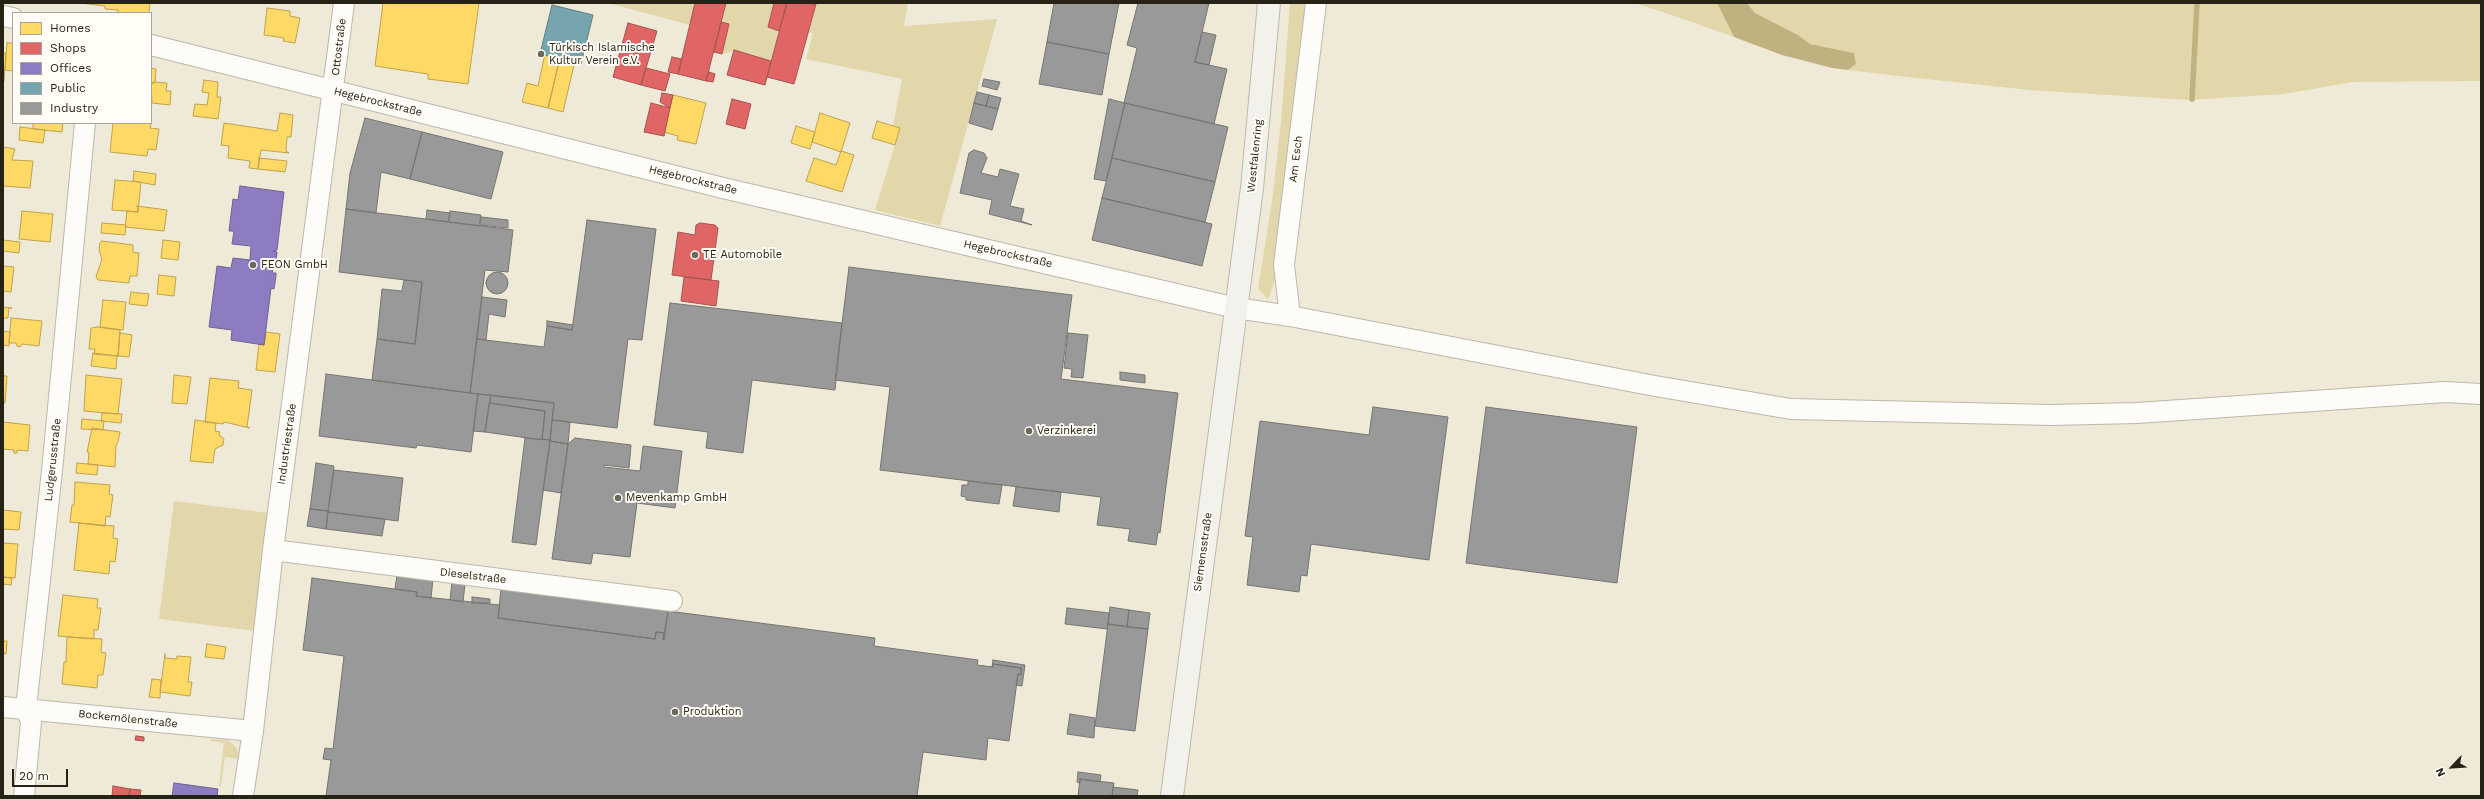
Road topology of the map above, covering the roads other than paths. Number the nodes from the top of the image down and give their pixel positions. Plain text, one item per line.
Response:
1 (344, 3) edge
2 (1269, 3) edge
3 (1316, 3) edge
4 (152, 45) edge
5 (334, 92) junction
6 (85, 124) edge
7 (1236, 308) junction
8 (1290, 316) junction
9 (2481, 394) edge
10 (273, 550) junction
11 (672, 601) dead end
12 (3, 707) edge
13 (26, 708) junction
14 (253, 731) junction
15 (24, 796) edge
16 (243, 796) edge
17 (1172, 796) edge

1 - 5 street, Ottostraße
2 - 7 street, Westfalenring
3 - 8 street, Am Esch
4 - 5 street, Hegebrockstraße
5 - 7 street, Hegebrockstraße
5 - 10 street, Industriestraße
6 - 13 street, Ludgerusstraße
7 - 8 street, Hegebrockstraße
7 - 17 street, Siemensstraße
8 - 9 street, Hegebrockstraße
10 - 11 street, Dieselstraße
10 - 14 street, Industriestraße
12 - 13 street, Bockemölenstraße
13 - 14 street, Bockemölenstraße
13 - 15 street, Ludgerusstraße
14 - 16 street, Industriestraße

